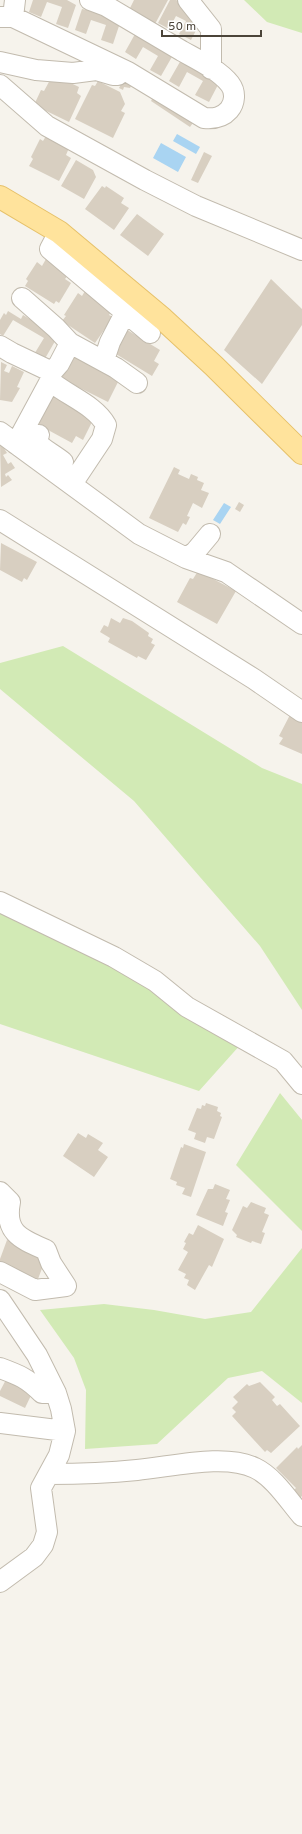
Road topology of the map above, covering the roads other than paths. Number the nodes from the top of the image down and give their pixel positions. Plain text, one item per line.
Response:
1 (90, 0) edge
2 (188, 0) edge
3 (9, 11) edge
4 (0, 62) edge
5 (211, 69) junction
6 (128, 72) junction
7 (0, 85) edge
8 (0, 197) edge
9 (58, 232) junction
10 (302, 250) edge
11 (22, 298) dead end
12 (126, 313) junction
13 (150, 333) dead end
14 (70, 343) junction
15 (0, 346) edge
16 (105, 357) dead end
17 (51, 377) junction
18 (137, 383) dead end
19 (0, 432) edge
20 (39, 435) dead end
21 (16, 444) junction
22 (302, 453) edge
23 (64, 478) junction
24 (0, 520) edge
25 (210, 534) dead end
26 (186, 558) junction
27 (302, 624) edge
28 (302, 712) edge
29 (0, 902) edge
30 (302, 1084) edge
31 (0, 1192) edge
32 (8, 1213) junction
33 (0, 1233) edge
34 (0, 1272) edge
35 (0, 1300) edge
36 (0, 1368) edge
37 (56, 1393) junction
38 (0, 1423) edge
39 (65, 1431) junction
40 (49, 1474) junction
41 (302, 1516) edge
42 (0, 1582) edge

1 - 5 street
2 - 5 street
3 - 6 street
4 - 6 street
5 - 6 street
7 - 10 street
8 - 9 main road
9 - 12 street
9 - 22 main road
11 - 14 street
12 - 13 street
12 - 16 street
14 - 17 street
14 - 18 street
15 - 17 street
17 - 21 street
17 - 23 street
19 - 21 street
20 - 23 street
21 - 23 street
23 - 26 street
24 - 28 street
25 - 26 street
26 - 27 street
29 - 30 street
31 - 32 street
32 - 33 street
32 - 34 street
35 - 37 street
36 - 37 street
37 - 39 street
38 - 39 street
39 - 40 street
40 - 41 street
40 - 42 street

